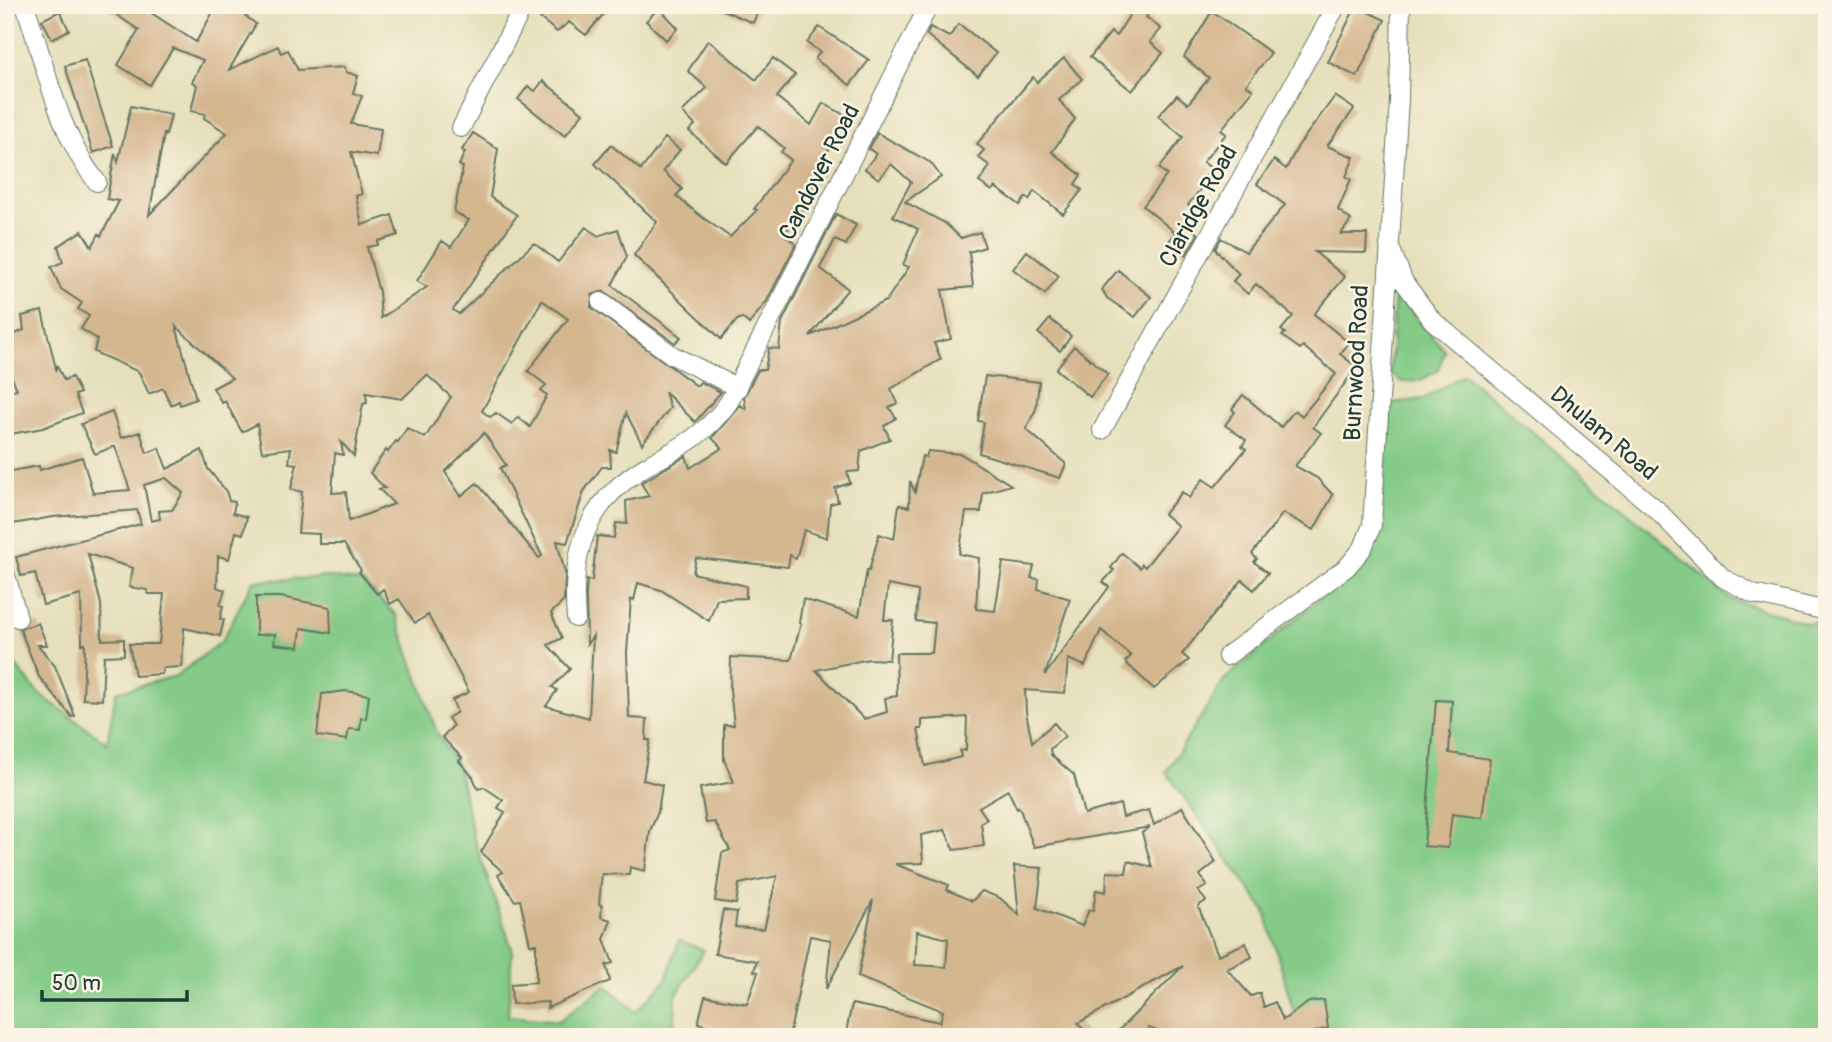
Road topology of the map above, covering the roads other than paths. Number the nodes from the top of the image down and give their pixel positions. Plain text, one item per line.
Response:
1 (25, 5) edge
2 (524, 5) edge
3 (929, 5) edge
4 (1337, 5) edge
5 (1401, 5) edge
6 (461, 128) dead end
7 (97, 182) dead end
8 (1388, 242) junction
9 (601, 302) dead end
10 (738, 388) junction
11 (1102, 430) dead end
12 (5, 572) edge
13 (1827, 611) edge
14 (18, 618) dead end
15 (576, 618) dead end
16 (1227, 656) dead end

1 - 7 street
2 - 6 street
3 - 10 street, Candover Road
4 - 11 street, Claridge Road
5 - 8 street, Burnwood Road
8 - 13 street, Dhulam Road
8 - 16 street, Burnwood Road
9 - 10 street
10 - 15 street, Candover Road
12 - 14 street

